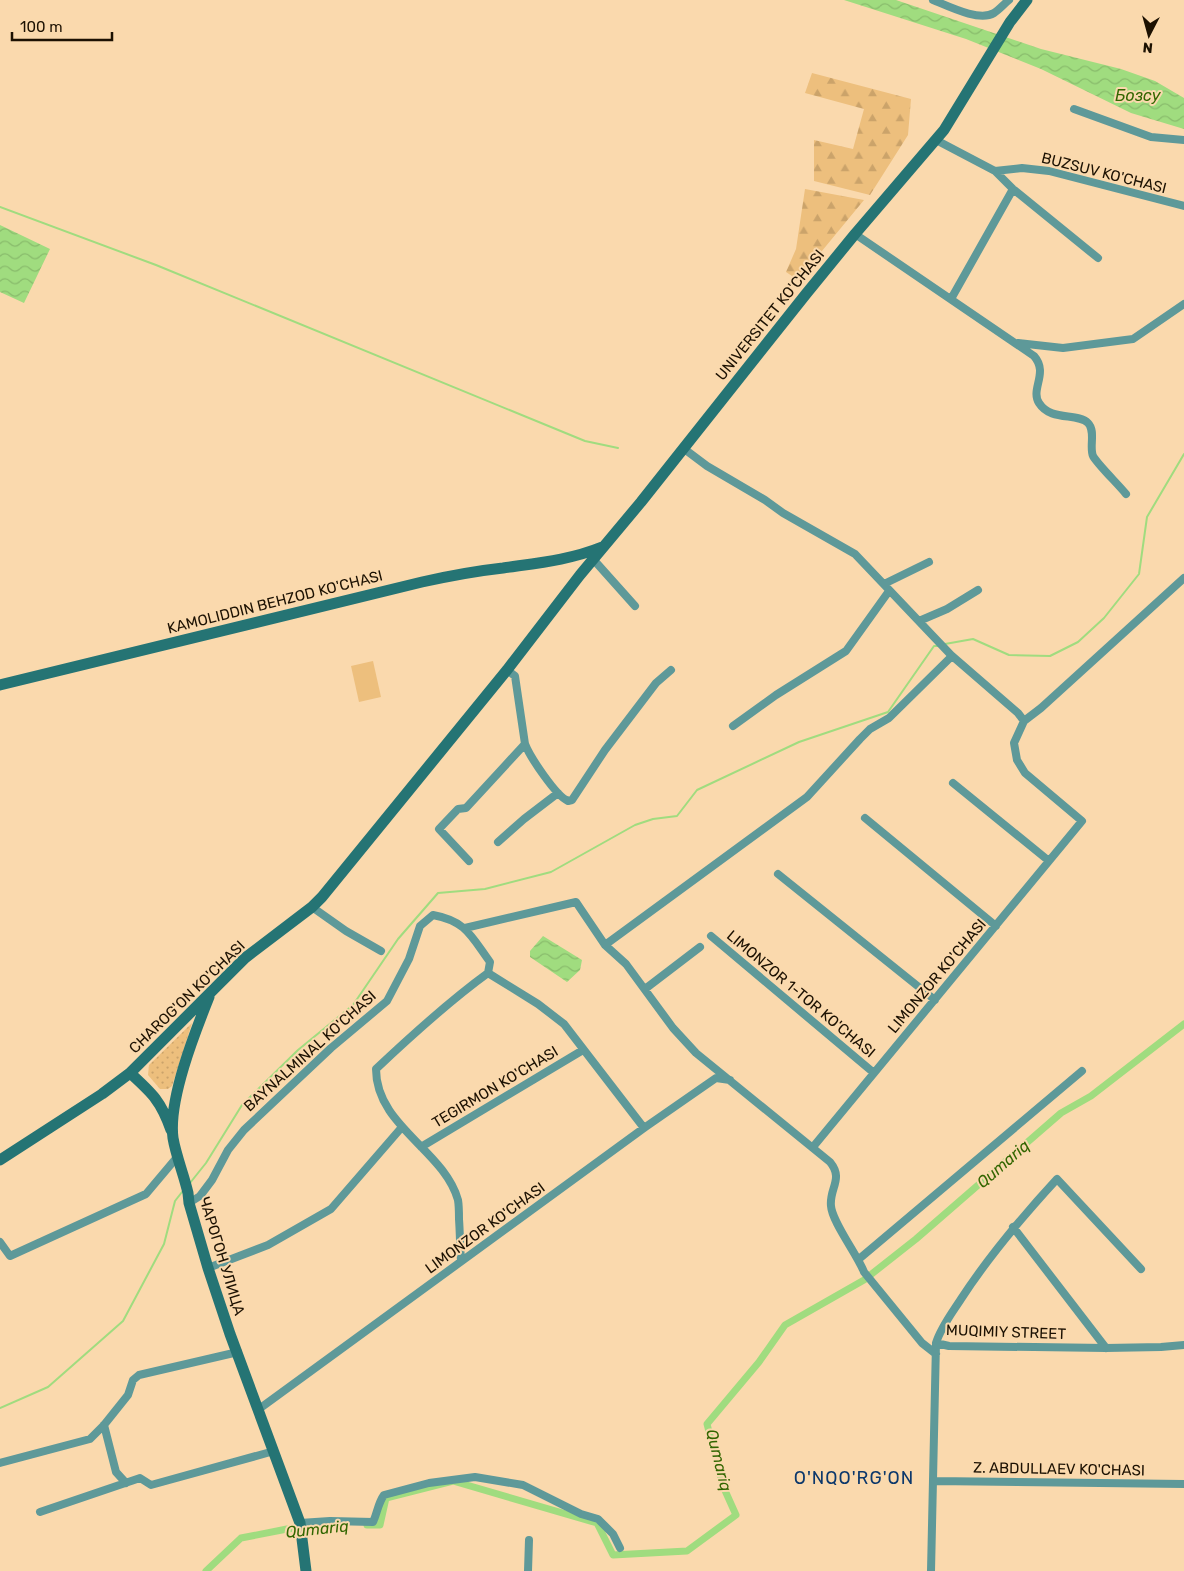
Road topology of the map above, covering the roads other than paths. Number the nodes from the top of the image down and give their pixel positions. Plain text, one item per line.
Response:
1 (933, 0) edge
2 (1008, 0) edge
3 (1027, 0) edge
4 (1074, 109) dead end
5 (936, 140) junction
6 (1184, 140) edge
7 (995, 171) junction
8 (1013, 189) junction
9 (1184, 206) edge
10 (855, 234) junction
11 (1098, 258) dead end
12 (951, 299) junction
13 (1184, 304) edge
14 (1016, 343) junction
15 (683, 448) junction
16 (1126, 494) dead end
17 (603, 546) junction
18 (593, 559) junction
19 (560, 560) junction
20 (929, 562) dead end
21 (580, 575) junction
22 (1184, 578) edge
23 (884, 584) junction
24 (978, 590) dead end
25 (889, 591) junction
26 (635, 606) dead end
27 (919, 621) junction
28 (951, 655) junction
29 (507, 670) junction
30 (671, 670) dead end
31 (0, 685) edge
32 (1024, 721) junction
33 (733, 726) dead end
34 (525, 744) junction
35 (953, 783) dead end
36 (558, 793) junction
37 (865, 818) dead end
38 (498, 842) dead end
39 (469, 861) dead end
40 (1049, 861) junction
41 (778, 874) dead end
42 (312, 907) junction
43 (996, 926) junction
44 (465, 928) junction
45 (711, 936) dead end
46 (605, 945) junction
47 (700, 947) dead end
48 (381, 951) dead end
49 (488, 973) junction
50 (645, 989) junction
51 (211, 992) junction
52 (935, 1000) junction
53 (583, 1050) junction
54 (1082, 1071) dead end
55 (130, 1073) junction
56 (874, 1073) junction
57 (730, 1080) junction
58 (402, 1128) junction
59 (644, 1128) junction
60 (173, 1136) junction
61 (421, 1147) junction
62 (813, 1147) junction
63 (178, 1156) junction
64 (0, 1160) edge
65 (189, 1198) junction
66 (1013, 1227) junction
67 (0, 1242) edge
68 (859, 1259) junction
69 (461, 1262) junction
70 (208, 1268) junction
71 (1141, 1269) dead end
72 (936, 1343) junction
73 (1184, 1345) edge
74 (1106, 1348) junction
75 (238, 1352) junction
76 (936, 1354) junction
77 (259, 1409) junction
78 (104, 1425) junction
79 (274, 1451) junction
80 (0, 1463) edge
81 (934, 1482) junction
82 (126, 1483) junction
83 (1184, 1484) edge
84 (40, 1512) dead end
85 (300, 1522) junction
86 (529, 1540) dead end
87 (620, 1548) dead end
88 (306, 1571) edge
89 (528, 1571) edge
90 (931, 1571) edge

1 - 2 street
3 - 5 main road, UNIVERSITET KO'CHASI
4 - 6 street
5 - 7 street
5 - 10 main road, UNIVERSITET KO'CHASI
7 - 8 street
7 - 9 street, BUZSUV KO'CHASI
8 - 11 street
8 - 12 street
10 - 12 street
10 - 15 main road, UNIVERSITET KO'CHASI
12 - 14 street
13 - 14 street
14 - 16 street
15 - 17 main road, UNIVERSITET KO'CHASI
15 - 23 street
17 - 18 main road, UNIVERSITET KO'CHASI
17 - 19 main road, KAMOLIDDIN BEHZOD KO'CHASI
18 - 21 main road, UNIVERSITET KO'CHASI
18 - 26 street
19 - 21 main road
19 - 31 main road, KAMOLIDDIN BEHZOD KO'CHASI
20 - 23 street
21 - 29 main road, CHAROG'ON KO'CHASI
22 - 32 street
23 - 25 street
24 - 27 street
25 - 27 street
25 - 33 street
27 - 28 street
28 - 32 street
28 - 46 street
29 - 34 street
29 - 42 main road, CHAROG'ON KO'CHASI
30 - 36 street
32 - 40 street, LIMONZOR KO'CHASI
34 - 36 street
34 - 39 street
35 - 40 street
36 - 38 street
37 - 43 street
40 - 43 street, LIMONZOR KO'CHASI
41 - 52 street
42 - 48 street
42 - 51 main road, CHAROG'ON KO'CHASI
43 - 52 street, LIMONZOR KO'CHASI
44 - 46 street
44 - 49 street, BAYNALMINAL KO'CHASI
44 - 65 street, BAYNALMINAL KO'CHASI
45 - 56 street, LIMONZOR 1-TOR KO'CHASI
46 - 50 street
47 - 50 street
49 - 53 street
49 - 58 street
50 - 57 street
51 - 55 main road, CHAROG'ON KO'CHASI
51 - 60 main road, ЧАРОГОН УЛИЦА
52 - 56 street, LIMONZOR KO'CHASI
53 - 59 street
53 - 61 street, TEGIRMON KO'CHASI
54 - 68 street
55 - 60 main road
55 - 64 main road, CHAROG'ON KO'CHASI
56 - 62 street, LIMONZOR KO'CHASI
57 - 59 street, LIMONZOR KO'CHASI
57 - 62 street
58 - 61 street
58 - 70 street
59 - 69 street, LIMONZOR KO'CHASI
60 - 63 main road, ЧАРОГОН УЛИЦА
61 - 69 street
62 - 68 street
63 - 65 main road, ЧАРОГОН УЛИЦА
63 - 67 street
65 - 70 main road, ЧАРОГОН УЛИЦА
66 - 71 street
66 - 72 street
66 - 74 street
68 - 76 street
69 - 77 street, LIMONZOR KO'CHASI
70 - 75 main road, ЧАРОГОН УЛИЦА
72 - 74 street, MUQIMIY STREET
72 - 76 street, MUQIMIY STREET
73 - 74 street, MUQIMIY STREET
75 - 77 main road, ЧАРОГОН УЛИЦА
75 - 78 street
76 - 81 street, MUQIMIY STREET
77 - 79 main road, ЧАРОГОН УЛИЦА
78 - 80 street
78 - 82 street
79 - 82 street
79 - 85 main road, ЧАРОГОН УЛИЦА
81 - 83 street, Z. ABDULLAEV KO'CHASI
81 - 90 street, MUQIMIY STREET
82 - 84 street
85 - 87 street
85 - 88 main road, ЧАРОГОН УЛИЦА
86 - 89 street

